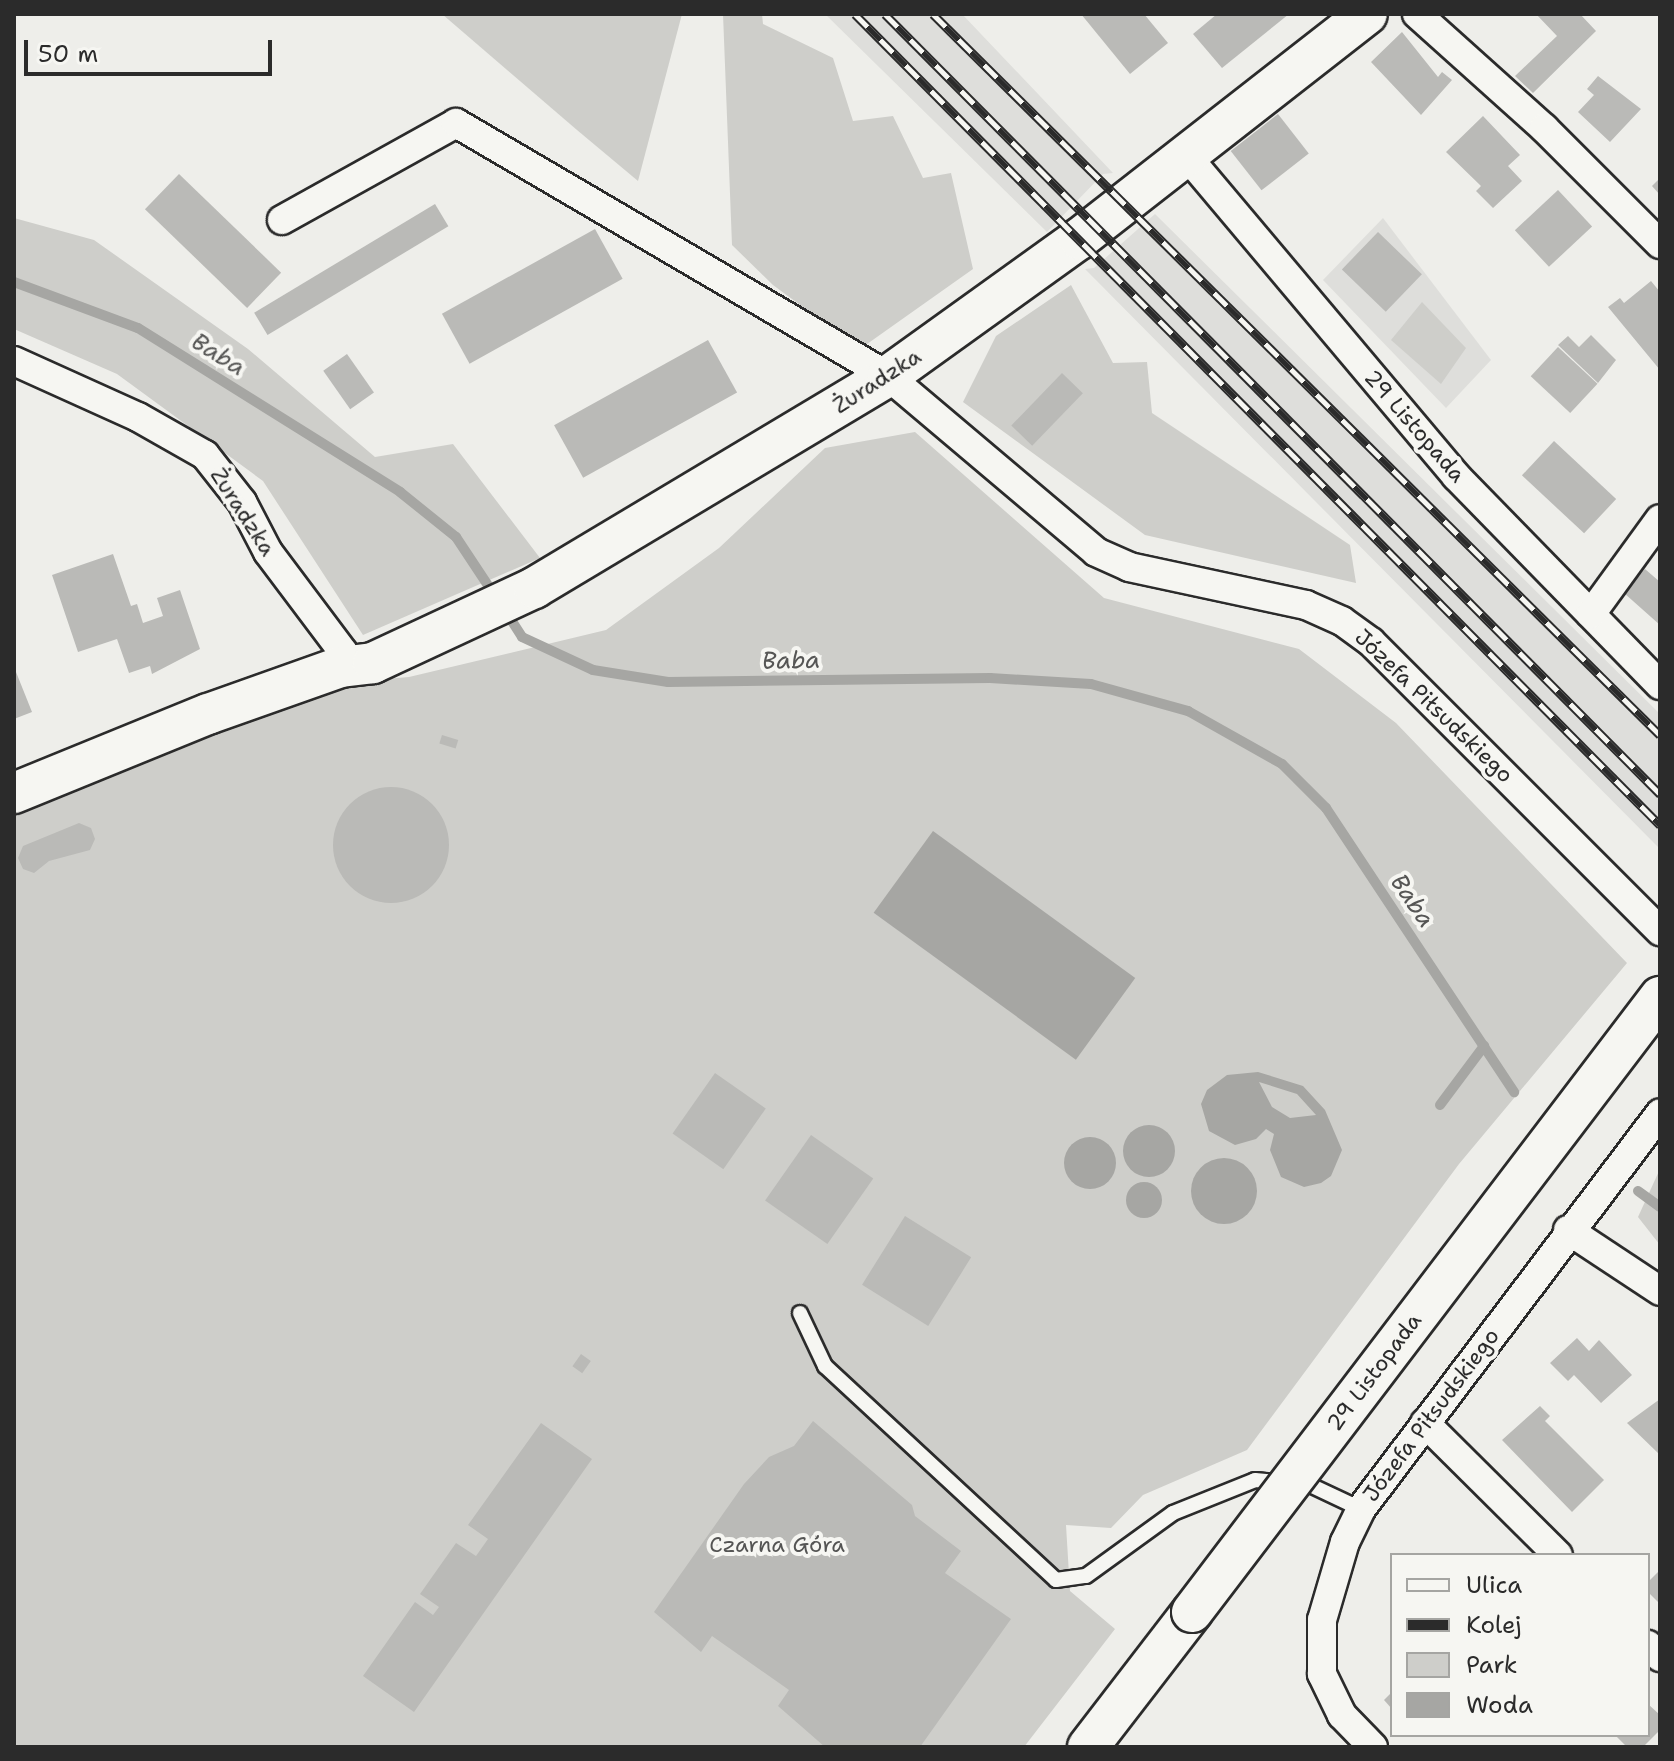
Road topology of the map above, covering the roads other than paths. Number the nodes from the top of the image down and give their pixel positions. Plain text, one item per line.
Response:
1 (1367, 14) edge
2 (1417, 14) edge
3 (1185, 154) junction
4 (282, 220) dead end
5 (1660, 244) edge
6 (14, 361) edge
7 (888, 376) junction
8 (1660, 519) edge
9 (1591, 614) junction
10 (341, 667) junction
11 (1660, 685) edge
12 (14, 793) edge
13 (1660, 931) edge
14 (1660, 997) edge
15 (1660, 1113) edge
16 (1568, 1230) junction
17 (1660, 1291) edge
18 (800, 1313) dead end
19 (1425, 1423) junction
20 (1361, 1509) junction
21 (1556, 1553) edge
22 (1088, 1747) edge
23 (1373, 1747) edge

1 - 3 street, Żuradzka
2 - 5 street
3 - 7 street, Żuradzka
3 - 9 street, 29 Listopada
4 - 7 street, Józefa Piłsudskiego
6 - 10 street, Żuradzka
7 - 10 street, Żuradzka
7 - 13 street, Józefa Piłsudskiego
8 - 9 street
9 - 11 street, 29 Listopada
10 - 12 street, Żuradzka
14 - 22 street, 29 Listopada, bridge
15 - 16 street, Józefa Piłsudskiego
16 - 17 street
16 - 19 street, Józefa Piłsudskiego
18 - 20 lane
19 - 20 street, Józefa Piłsudskiego
19 - 21 street
20 - 23 street, Józefa Piłsudskiego

